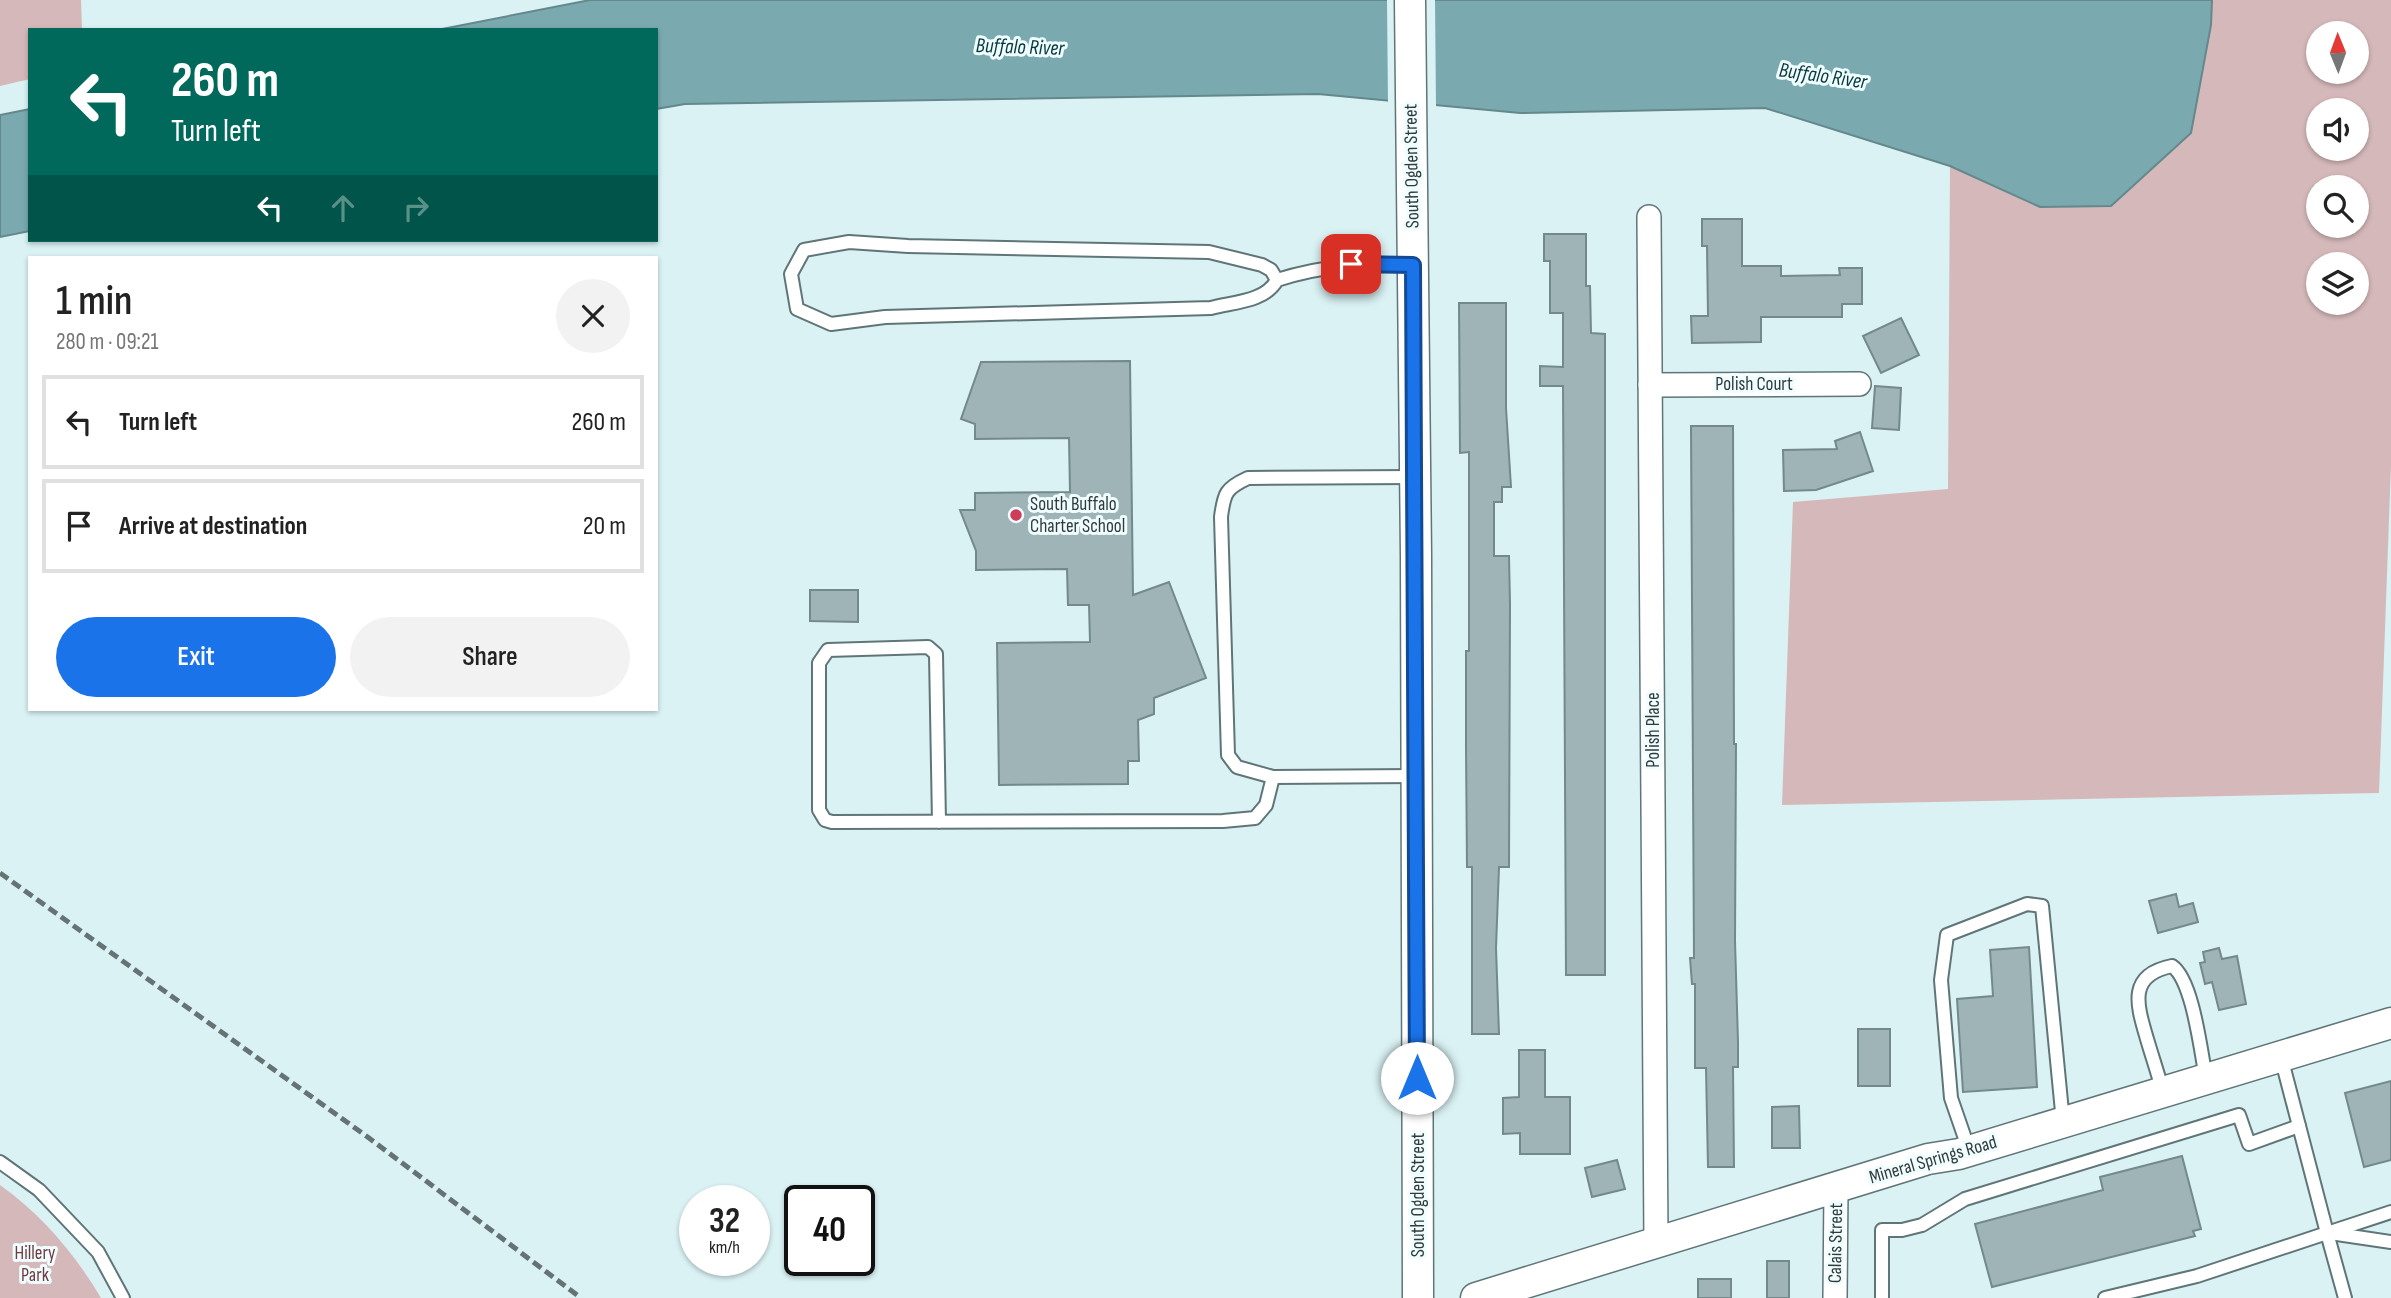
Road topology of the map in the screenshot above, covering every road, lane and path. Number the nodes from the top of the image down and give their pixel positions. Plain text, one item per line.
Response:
1 (1410, 0) edge
2 (1649, 217) dead end
3 (1413, 265) junction
4 (1277, 280) junction
5 (1858, 384) dead end
6 (1650, 385) junction
7 (1415, 477) junction
8 (1416, 776) junction
9 (1273, 777) junction
10 (939, 822) junction
11 (2391, 1023) edge
12 (2281, 1056) junction
13 (2206, 1079) junction
14 (2163, 1092) junction
15 (2063, 1122) junction
16 (2299, 1126) junction
17 (1969, 1151) junction
18 (0, 1163) edge
19 (1836, 1188) junction
20 (2391, 1212) edge
21 (2327, 1233) junction
22 (2391, 1242) edge
23 (1656, 1243) junction
24 (123, 1298) edge
25 (1418, 1298) edge
26 (1476, 1298) edge
27 (1835, 1298) edge
28 (1882, 1298) edge
29 (2105, 1298) edge
30 (2345, 1298) edge

1 - 3 street, South Ogden Street
2 - 6 street, Polish Place
3 - 4 lane
3 - 7 street, South Ogden Street
4 - 4 lane
5 - 6 street, Polish Court
6 - 23 street, Polish Place
7 - 8 street, South Ogden Street
7 - 9 lane
8 - 9 lane
8 - 25 street, South Ogden Street
9 - 10 lane
10 - 10 lane
11 - 12 street, Mineral Springs Road
12 - 13 street, Mineral Springs Road
12 - 16 lane
13 - 14 street, Mineral Springs Road
13 - 14 lane
14 - 15 street, Mineral Springs Road
15 - 17 street, Mineral Springs Road
15 - 17 lane
16 - 21 lane
16 - 28 lane
17 - 19 street, Mineral Springs Road
18 - 24 lane
19 - 23 street, Mineral Springs Road
19 - 27 street, Calais Street
20 - 21 lane
21 - 22 lane
21 - 29 lane
21 - 30 lane
23 - 26 street, Mineral Springs Road

